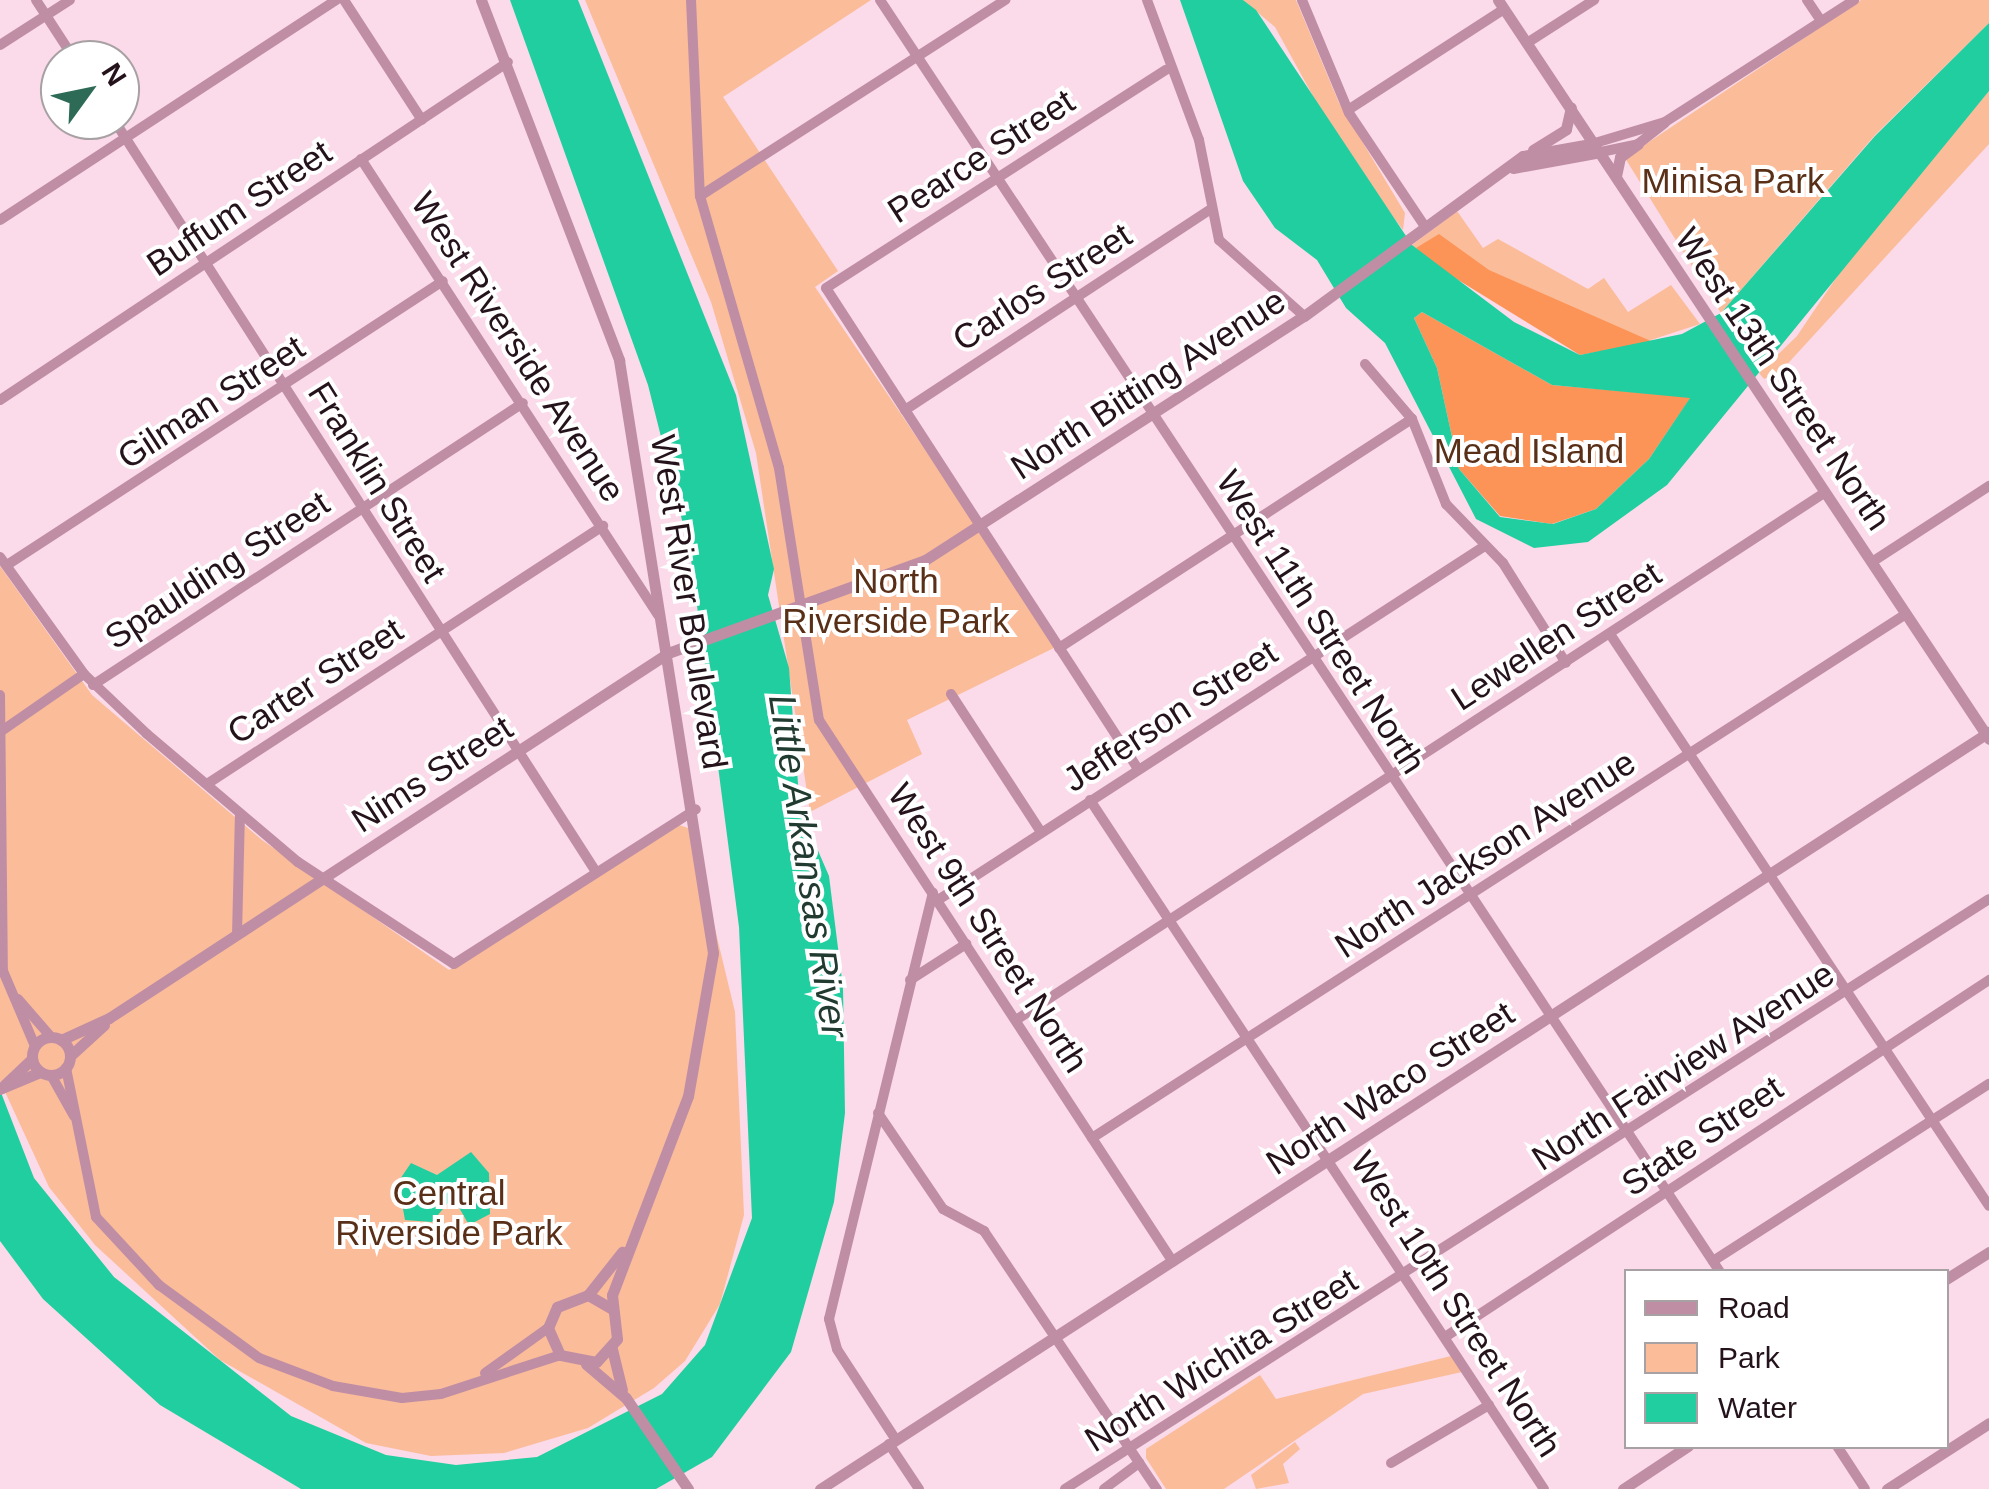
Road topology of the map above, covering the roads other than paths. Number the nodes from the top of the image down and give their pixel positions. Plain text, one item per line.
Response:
1 (36, 0) edge
2 (70, 0) edge
3 (336, 0) edge
4 (344, 0) edge
5 (481, 0) edge
6 (690, 0) edge
7 (880, 0) edge
8 (1005, 0) edge
9 (1147, 0) edge
10 (1302, 0) edge
11 (1594, 0) edge
12 (1807, 0) edge
13 (1854, 0) edge
14 (1501, 4) edge
15 (46, 15) junction
16 (1821, 22) junction
17 (62, 40) edge
18 (1528, 43) junction
19 (0, 46) edge
20 (918, 57) junction
21 (508, 62) junction
22 (1166, 70) junction
23 (1572, 108) junction
24 (1348, 110) junction
25 (422, 120) junction
26 (1665, 122) junction
27 (140, 131) edge
28 (126, 140) joint
29 (1638, 144) junction
30 (1598, 148) junction
31 (1523, 156) junction
32 (361, 159) junction
33 (1504, 172) junction
34 (1616, 176) junction
35 (998, 178) junction
36 (700, 196) junction
37 (1209, 210) junction
38 (0, 220) edge
39 (1424, 225) junction
40 (206, 263) junction
41 (442, 281) junction
42 (1076, 297) junction
43 (1304, 316) junction
44 (1365, 364) dead end
45 (284, 386) junction
46 (0, 400) edge
47 (523, 403) junction
48 (905, 410) junction
49 (1152, 415) junction
50 (1412, 419) junction
51 (1989, 486) edge
52 (1824, 493) junction
53 (362, 508) junction
54 (980, 525) junction
55 (602, 526) junction
56 (1231, 536) junction
57 (1482, 547) junction
58 (4, 561) edge
59 (1872, 562) junction
60 (801, 607) junction
61 (1906, 614) junction
62 (658, 616) junction
63 (440, 632) junction
64 (1610, 634) junction
65 (1060, 648) junction
66 (668, 653) junction
67 (1311, 658) junction
68 (1566, 663) junction
69 (84, 674) junction
70 (94, 685) junction
71 (952, 694) dead end
72 (0, 695) edge
73 (4, 730) junction
74 (1988, 736) edge
75 (518, 752) junction
76 (1690, 755) junction
77 (1138, 769) junction
78 (1390, 777) junction
79 (207, 784) junction
80 (1090, 800) junction
81 (696, 809) junction
82 (240, 814) junction
83 (1042, 832) junction
84 (596, 872) junction
85 (1770, 874) junction
86 (322, 879) junction
87 (935, 896) junction
88 (1470, 897) junction
89 (1989, 899) edge
90 (1170, 920) junction
91 (237, 935) junction
92 (966, 944) junction
93 (4, 961) junction
94 (909, 980) junction
95 (1989, 980) edge
96 (1848, 992) junction
97 (1549, 1017) junction
98 (108, 1018) junction
99 (1016, 1020) junction
100 (1249, 1038) junction
101 (56, 1039) junction
102 (1885, 1047) junction
103 (34, 1052) junction
104 (68, 1062) junction
105 (46, 1074) junction
106 (1989, 1084) edge
107 (1, 1089) edge
108 (878, 1112) junction
109 (1933, 1120) junction
110 (79, 1126) junction
111 (1628, 1134) junction
112 (1092, 1138) junction
113 (1330, 1160) junction
114 (1667, 1192) junction
115 (1989, 1206) edge
116 (636, 1226) junction
117 (1989, 1252) edge
118 (1173, 1262) junction
119 (1717, 1266) edge
120 (1406, 1277) junction
121 (1949, 1277) edge
122 (588, 1295) junction
123 (612, 1309) junction
124 (548, 1328) junction
125 (1445, 1336) junction
126 (1057, 1338) junction
127 (612, 1349) junction
128 (560, 1355) junction
129 (586, 1364) junction
130 (441, 1394) junction
131 (626, 1398) junction
132 (1490, 1405) junction
133 (1989, 1422) edge
134 (893, 1442) junction
135 (1949, 1448) edge
136 (1683, 1449) edge
137 (1839, 1449) edge
138 (1948, 1449) edge
139 (1132, 1452) junction
140 (1140, 1463) junction
141 (1391, 1464) dead end
142 (688, 1489) edge
143 (820, 1489) edge
144 (919, 1489) edge
145 (1065, 1489) edge
146 (1104, 1489) edge
147 (1156, 1489) edge
148 (1544, 1489) edge
149 (1622, 1489) edge
150 (1865, 1489) edge
151 (1887, 1489) edge

1 - 15 street
2 - 15 street
3 - 27 street
4 - 25 street
5 - 21 street, West River Boulevard
6 - 36 street, West 9th Street North
7 - 20 street, West 11th Street North
8 - 20 street
9 - 22 street
10 - 24 street
11 - 18 street
12 - 16 street
13 - 16 street
14 - 18 street, West 13th Street North
14 - 24 street
15 - 17 street
15 - 19 street
16 - 26 street
18 - 23 street, West 13th Street North
20 - 35 street, West 11th Street North
20 - 36 street
21 - 25 street, Buffum Street
21 - 62 street, West River Boulevard
22 - 35 street, Pearce Street
22 - 37 street
23 - 30 street, West 13th Street North
23 - 31 street
24 - 39 street
25 - 32 street, Buffum Street
26 - 29 street
26 - 30 street
28 - 38 street
28 - 40 street, Franklin Street
29 - 30 street
29 - 34 street
30 - 31 street, North Bitting Avenue
30 - 33 street, North Bitting Avenue
30 - 34 street, West 13th Street North
31 - 33 street, North Bitting Avenue
32 - 40 street, Buffum Street
32 - 41 street, West Riverside Avenue
33 - 39 street, North Bitting Avenue
34 - 52 street, West 13th Street North
35 - 42 street, West 11th Street North
35 - 48 street, Pearce Street
36 - 60 street, West 9th Street North
37 - 42 street, Carlos Street
37 - 43 street
39 - 43 street, North Bitting Avenue
40 - 45 street, Franklin Street
40 - 46 street, Buffum Street
41 - 45 street, Gilman Street
41 - 47 street, West Riverside Avenue
42 - 48 street, Carlos Street
42 - 49 street, West 11th Street North
43 - 49 street, North Bitting Avenue
44 - 50 street
45 - 53 street, Franklin Street
45 - 58 street, Gilman Street
47 - 53 street, Spaulding Street
47 - 55 street, West Riverside Avenue
48 - 54 street
49 - 54 street, North Bitting Avenue
49 - 56 street, West 11th Street North
50 - 56 street
50 - 57 street
51 - 59 street
52 - 59 street, West 13th Street North
52 - 64 street, Lewellen Street
53 - 63 street, Franklin Street
53 - 70 street, Spaulding Street
54 - 60 street, North Bitting Avenue
54 - 65 street
55 - 62 street, West Riverside Avenue
55 - 63 street, Carter Street
56 - 65 street
56 - 67 street, West 11th Street North
57 - 67 street, Jefferson Street
57 - 68 street
58 - 69 street
59 - 61 street, West 13th Street North
60 - 66 street, Nims Street
60 - 87 street, West 9th Street North
61 - 74 street, West 13th Street North
61 - 76 street, North Jackson Avenue
62 - 66 street, West River Boulevard
63 - 75 street, Franklin Street
63 - 79 street, Carter Street
64 - 68 street, Lewellen Street
64 - 76 street
65 - 77 street
66 - 75 street, Nims Street
66 - 81 street, West River Boulevard
67 - 77 street, Jefferson Street
67 - 78 street, West 11th Street North
68 - 78 street, Lewellen Street
69 - 70 street
69 - 73 street
70 - 79 street
71 - 83 street
72 - 73 street
73 - 93 street
74 - 85 street, North Waco Street
75 - 84 street, Franklin Street
75 - 86 street, Nims Street
76 - 85 street
76 - 88 street, North Jackson Avenue
77 - 80 street, Jefferson Street
78 - 88 street, West 11th Street North
78 - 90 street, Lewellen Street
79 - 82 street
80 - 83 street, Jefferson Street
80 - 90 street, West 10th Street North
81 - 84 street
81 - 116 street, West River Boulevard
82 - 86 street
82 - 91 street
83 - 87 street, Jefferson Street
84 - 86 street
85 - 96 street
85 - 97 street, North Waco Street
86 - 91 street, Nims Street
87 - 92 street, West 9th Street North
87 - 94 street
88 - 97 street, West 11th Street North
88 - 100 street, North Jackson Avenue
89 - 96 street, North Fairview Avenue
90 - 99 street, Lewellen Street
90 - 100 street, West 10th Street North
91 - 98 street, Nims Street
92 - 94 street
92 - 99 street, West 9th Street North
93 - 101 street
93 - 103 street
94 - 108 street
95 - 102 street, State Street
96 - 102 street
96 - 111 street, North Fairview Avenue
97 - 111 street, West 11th Street North
97 - 113 street, North Waco Street
98 - 101 street, Nims Street
98 - 104 street, Nims Street
99 - 112 street, West 9th Street North
100 - 112 street, North Jackson Avenue
100 - 113 street, West 10th Street North
101 - 103 street, Nims Street
101 - 104 street
102 - 109 street
102 - 114 street, State Street
103 - 105 street
103 - 107 street
104 - 105 street, Nims Street
104 - 110 street
105 - 107 street
105 - 110 street
106 - 109 street
108 - 126 street
108 - 134 street
109 - 115 street
109 - 119 street
110 - 130 street
111 - 114 street, West 11th Street North
111 - 120 street, North Fairview Avenue
112 - 118 street, West 9th Street North
113 - 118 street, North Waco Street
113 - 120 street, West 10th Street North
114 - 119 street, West 11th Street North
114 - 125 street, State Street
116 - 122 street, West River Boulevard
116 - 123 street, West River Boulevard
117 - 121 street
118 - 126 street, North Waco Street
120 - 125 street, West 10th Street North
120 - 139 street, North Wichita Street
122 - 123 street
122 - 124 street
123 - 127 street
124 - 128 street
124 - 130 street
125 - 132 street, West 10th Street North
126 - 134 street, North Waco Street
126 - 139 street
127 - 129 street
127 - 131 street
128 - 129 street
128 - 130 street
129 - 131 street
131 - 142 street
132 - 141 street
132 - 148 street, West 10th Street North
133 - 135 street
134 - 143 street, North Waco Street
134 - 144 street
136 - 149 street
137 - 150 street
138 - 151 street
139 - 140 street
139 - 145 street, North Wichita Street
140 - 146 street, North Wichita Street
140 - 147 street

